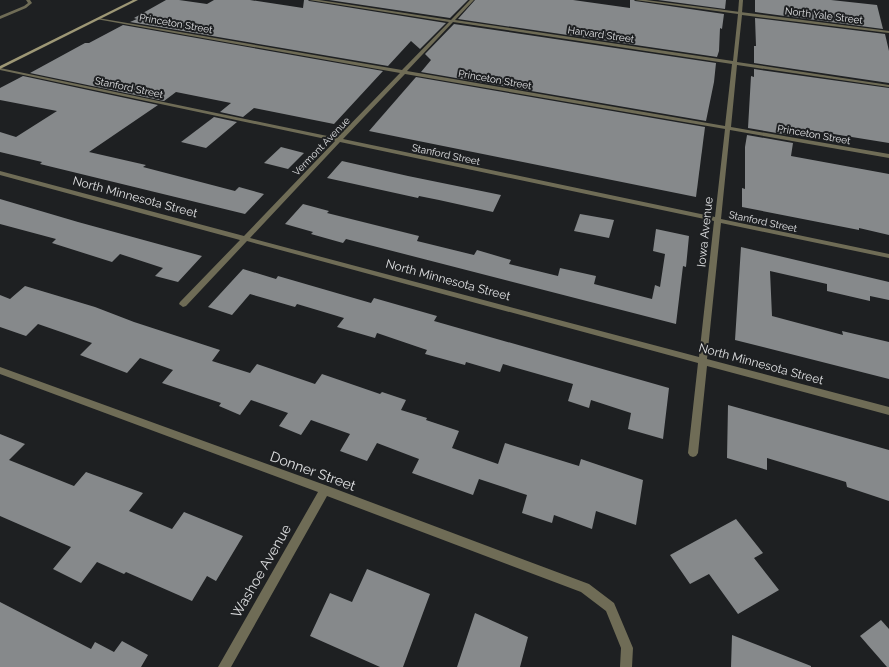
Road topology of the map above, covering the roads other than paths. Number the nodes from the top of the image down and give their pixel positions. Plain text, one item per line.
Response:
1 (136, 0) edge
2 (311, 0) edge
3 (472, 0) edge
4 (637, 0) edge
5 (741, 0) edge
6 (29, 1) edge
7 (740, 13) junction
8 (0, 18) edge
9 (98, 19) junction
10 (452, 21) junction
11 (889, 32) edge
12 (735, 63) junction
13 (0, 69) edge
14 (404, 72) junction
15 (889, 86) edge
16 (728, 128) junction
17 (338, 140) junction
18 (889, 156) edge
19 (0, 173) edge
20 (718, 220) junction
21 (245, 239) junction
22 (889, 256) edge
23 (183, 304) dead end
24 (703, 361) junction
25 (0, 370) edge
26 (889, 411) edge
27 (693, 453) dead end
28 (325, 490) junction
29 (224, 667) edge
30 (626, 667) edge

1 - 9 main road
2 - 10 street, Harvard Street
3 - 10 street, Vermont Avenue
4 - 7 street, North Yale Street
5 - 7 street, Iowa Avenue
6 - 8 street
7 - 11 street, North Yale Street
7 - 12 street, Iowa Avenue
9 - 13 main road
9 - 14 street, Princeton Street
10 - 12 street, Harvard Street
10 - 14 street, Vermont Avenue
12 - 15 street, Harvard Street
12 - 16 street, Iowa Avenue
13 - 17 street, Stanford Street
14 - 16 street, Princeton Street
14 - 17 street, Vermont Avenue
16 - 18 street, Princeton Street
16 - 20 street, Iowa Avenue
17 - 20 street, Stanford Street
17 - 21 street, Vermont Avenue
19 - 21 street, North Minnesota Street
20 - 22 street, Stanford Street
20 - 24 street, Iowa Avenue
21 - 23 street, Vermont Avenue
21 - 24 street, North Minnesota Street
24 - 26 street, North Minnesota Street
24 - 27 street, Iowa Avenue
25 - 28 street, Donner Street
28 - 29 street, Washoe Avenue
28 - 30 street, Donner Street

